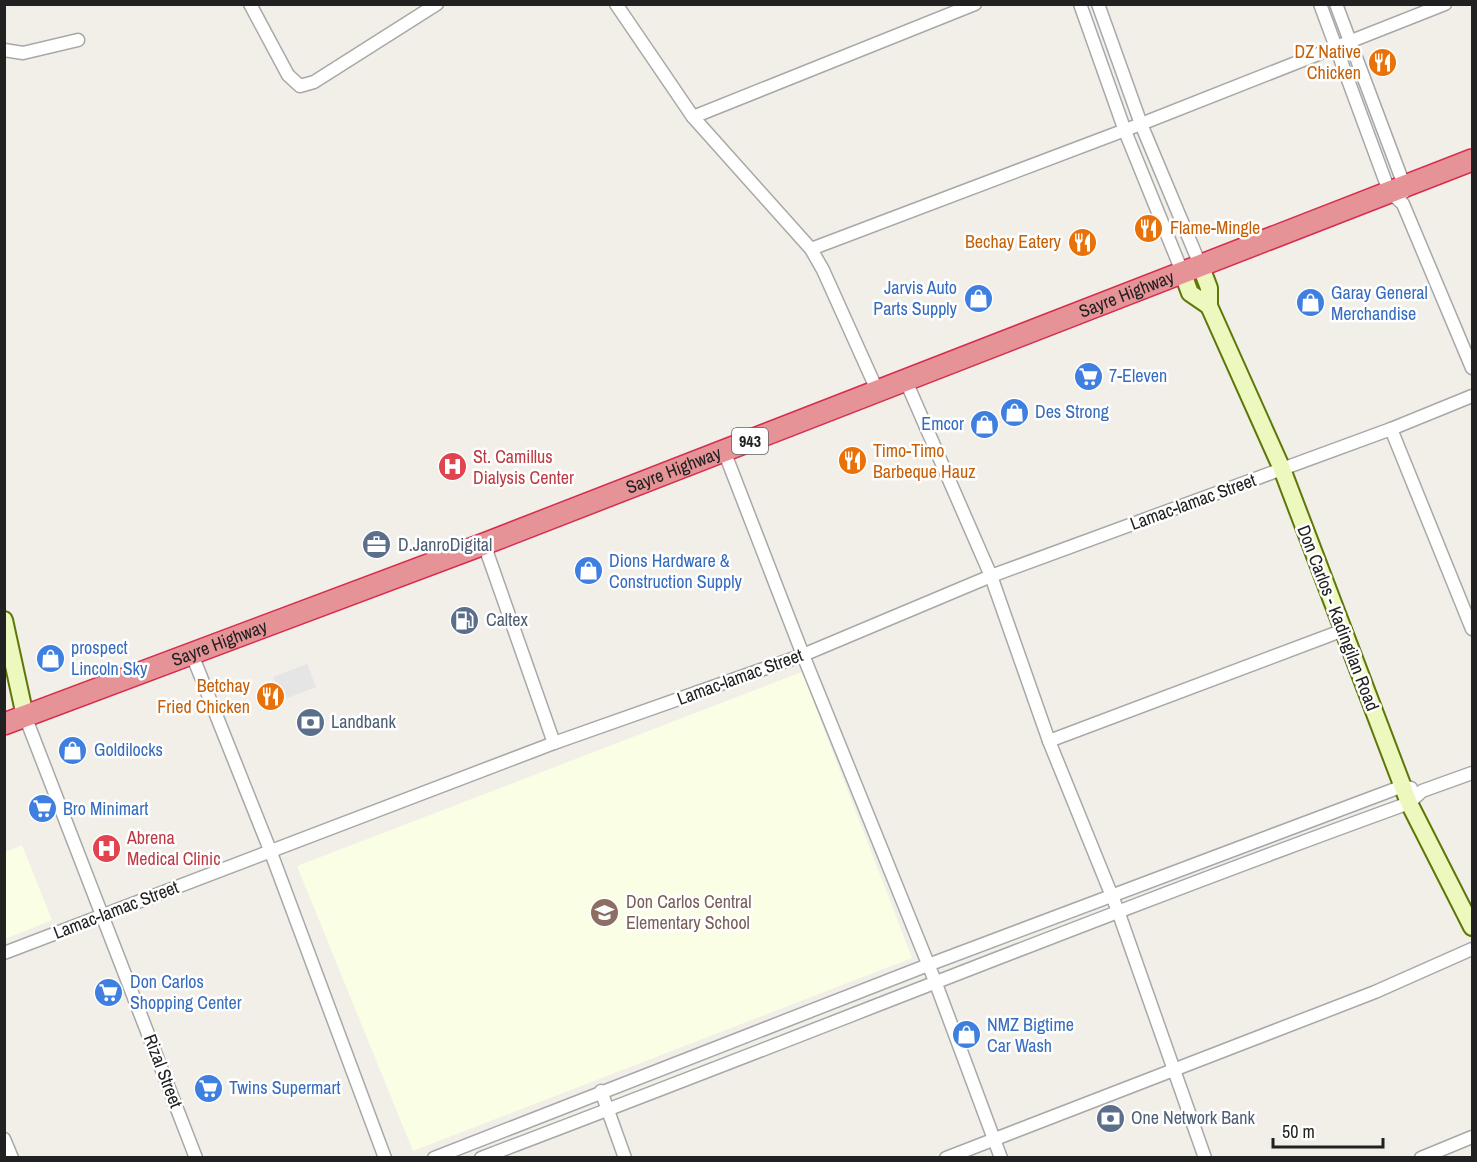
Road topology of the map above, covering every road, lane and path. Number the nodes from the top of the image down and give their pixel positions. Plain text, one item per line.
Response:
1 (250, 4) edge
2 (437, 4) edge
3 (616, 4) edge
4 (975, 4) edge
5 (1080, 4) edge
6 (1098, 4) edge
7 (1320, 4) edge
8 (1336, 4) edge
9 (1445, 4) edge
10 (78, 40) dead end
11 (1350, 40) junction
12 (1337, 46) junction
13 (4, 50) edge
14 (693, 117) junction
15 (1142, 124) junction
16 (1125, 130) junction
17 (1473, 160) edge
18 (1399, 194) junction
19 (811, 249) junction
20 (1192, 270) junction
21 (1473, 368) edge
22 (905, 379) junction
23 (877, 390) junction
24 (1473, 396) edge
25 (1392, 429) junction
26 (724, 451) junction
27 (1282, 469) junction
28 (484, 544) junction
29 (991, 576) junction
30 (4, 620) edge
31 (1473, 629) edge
32 (1341, 631) junction
33 (191, 652) junction
34 (803, 655) junction
35 (25, 716) junction
36 (4, 724) edge
37 (1049, 741) junction
38 (554, 743) junction
39 (1473, 773) edge
40 (1403, 786) junction
41 (1422, 791) junction
42 (1409, 803) junction
43 (270, 850) junction
44 (1112, 897) junction
45 (1118, 911) junction
46 (103, 916) junction
47 (1473, 927) edge
48 (1473, 949) edge
49 (4, 954) edge
50 (928, 965) junction
51 (935, 981) junction
52 (1174, 1069) junction
53 (601, 1091) junction
54 (608, 1110) junction
55 (1473, 1137) edge
56 (4, 1139) edge
57 (994, 1139) junction
58 (12, 1158) edge
59 (196, 1158) edge
60 (385, 1158) edge
61 (434, 1158) edge
62 (481, 1158) edge
63 (625, 1158) edge
64 (946, 1158) edge
65 (1001, 1158) edge
66 (1205, 1158) edge
67 (1421, 1158) edge

1 - 2 street
3 - 14 street
4 - 14 street
5 - 16 street
6 - 15 street
7 - 12 street
8 - 11 street
9 - 11 street
10 - 13 street
11 - 12 street
11 - 18 street
12 - 15 street
12 - 18 street
14 - 19 street
15 - 16 street
15 - 20 street
16 - 19 street
16 - 20 street
17 - 18 highway, Sayre Highway / 943
18 - 20 highway, Sayre Highway / 943
18 - 21 street
19 - 23 street
20 - 22 highway, Sayre Highway / 943
20 - 27 main road, Don Carlos - Kadingilan Road
22 - 23 highway, Sayre Highway / 943
22 - 29 street
23 - 26 highway, Sayre Highway / 943
24 - 25 street, Lamac-lamac Street
25 - 27 street, Lamac-lamac Street
25 - 31 street
26 - 28 highway, Sayre Highway / 943
26 - 34 street
27 - 29 street, Lamac-lamac Street
27 - 32 main road, Don Carlos - Kadingilan Road
28 - 33 highway, Sayre Highway / 943
28 - 38 street
29 - 34 street, Lamac-lamac Street
29 - 37 street
30 - 35 main road
32 - 37 street
32 - 40 main road, Don Carlos - Kadingilan Road
33 - 35 highway, Sayre Highway / 943
33 - 43 street
34 - 38 street, Lamac-lamac Street
34 - 50 street
35 - 36 highway, Sayre Highway / 943
35 - 46 street, Rizal Street
37 - 44 street
38 - 43 street, Lamac-lamac Street
39 - 41 street
40 - 41 street
40 - 42 main road, Don Carlos - Kadingilan Road
40 - 44 street
41 - 42 street
42 - 45 street
42 - 47 main road, Don Carlos - Kadingilan Road
43 - 46 street, Lamac-lamac Street
43 - 60 street
44 - 45 street
44 - 50 street
45 - 51 street
45 - 52 street
46 - 49 street, Lamac-lamac Street
46 - 59 street, Rizal Street
48 - 52 street
50 - 51 street
50 - 53 street
51 - 54 street
51 - 57 street
52 - 57 street
52 - 66 street
53 - 54 street
53 - 61 street
54 - 62 street
54 - 63 street
55 - 67 street
56 - 58 street
57 - 64 street
57 - 65 street

